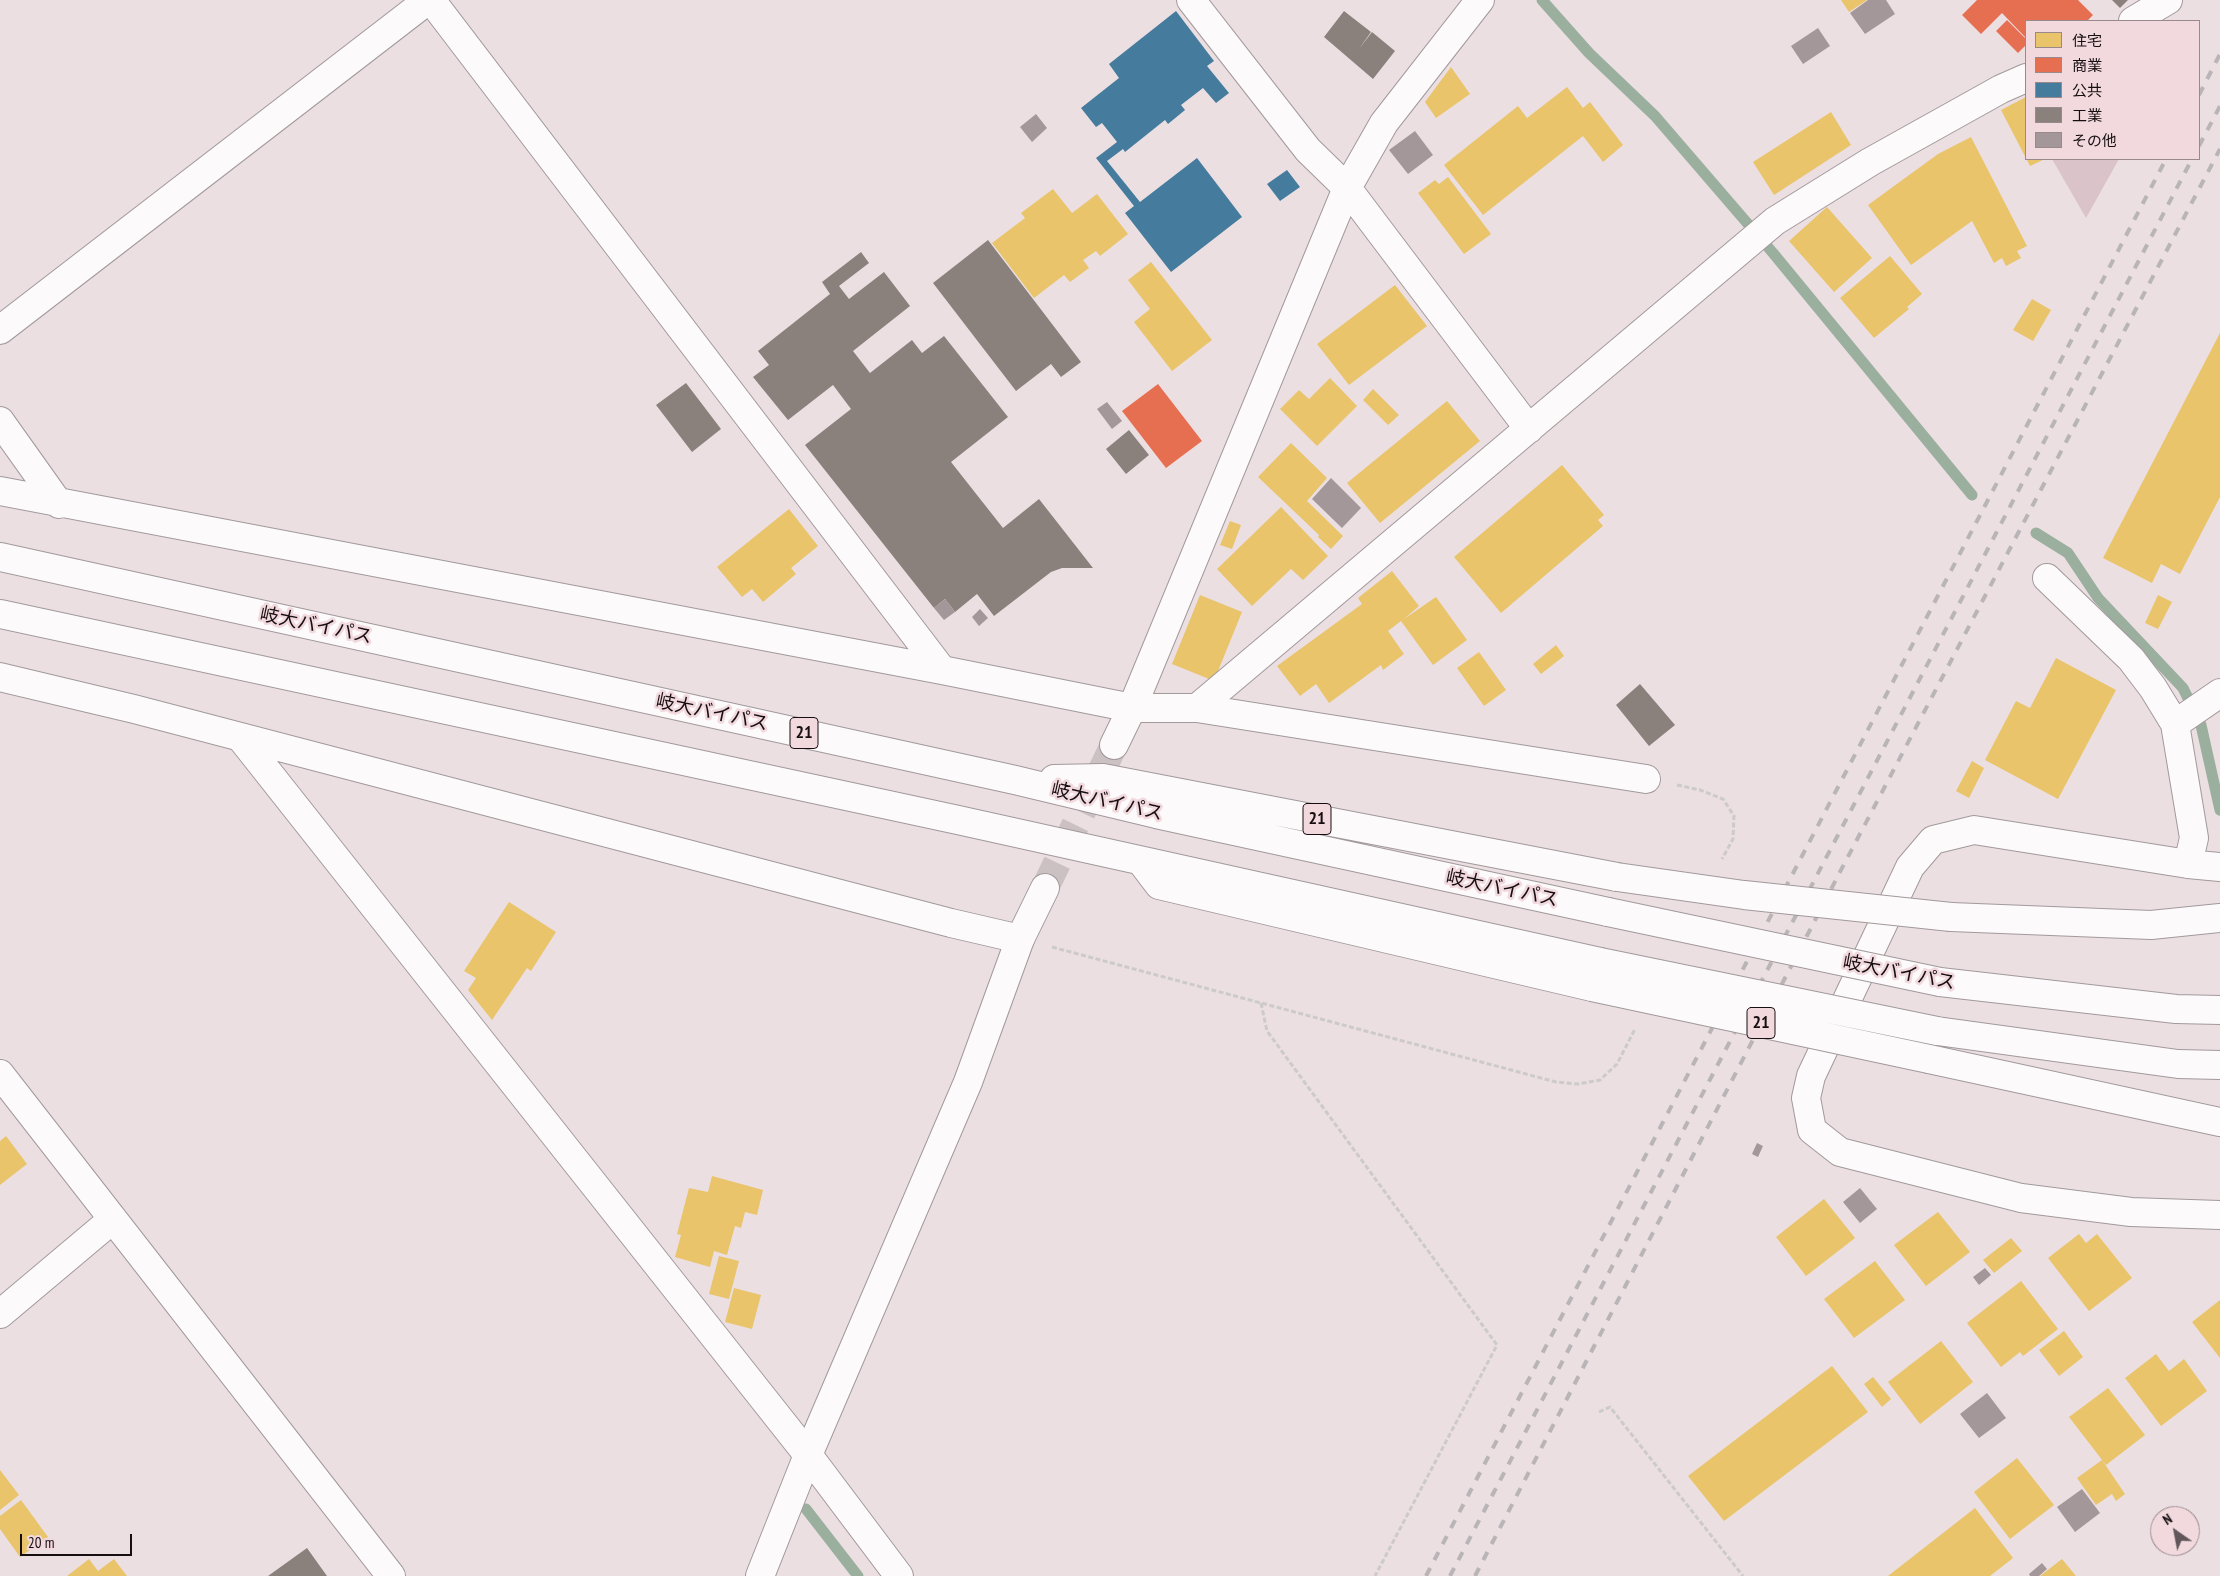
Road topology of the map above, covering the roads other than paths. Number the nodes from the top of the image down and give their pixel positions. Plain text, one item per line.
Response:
1 (429, 0) edge
2 (1191, 0) edge
3 (1480, 0) edge
4 (2168, 0) edge
5 (2135, 20) edge
6 (2025, 78) edge
7 (1347, 188) junction
8 (0, 330) edge
9 (0, 421) edge
10 (1529, 428) junction
11 (0, 491) edge
12 (59, 504) junction
13 (0, 557) edge
14 (2047, 578) dead end
15 (0, 614) edge
16 (942, 670) junction
17 (0, 677) edge
18 (2213, 698) edge
19 (1132, 708) junction
20 (1197, 708) junction
21 (2179, 722) junction
22 (241, 738) junction
23 (1114, 745) tunnel mouth
24 (1646, 779) dead end
25 (1015, 780) junction
26 (2188, 864) junction
27 (2220, 867) edge
28 (1045, 888) tunnel mouth
29 (2220, 918) edge
30 (1020, 939) junction
31 (1596, 974) junction
32 (2220, 1010) edge
33 (2220, 1065) edge
34 (0, 1074) edge
35 (2220, 1122) edge
36 (2220, 1215) edge
37 (114, 1219) junction
38 (0, 1314) edge
39 (808, 1455) junction
40 (390, 1576) edge
41 (760, 1576) edge
42 (899, 1576) edge

1 - 8 main road
1 - 16 main road
2 - 7 main road
3 - 7 main road
4 - 5 main road
6 - 10 main road
7 - 10 main road
7 - 19 main road
9 - 12 main road
10 - 20 main road
11 - 12 main road
12 - 16 main road
13 - 25 main road, 岐大バイパス / 21
14 - 21 main road
15 - 31 main road, 21
16 - 19 main road
17 - 22 main road
18 - 21 main road
19 - 20 main road
19 - 23 main road
20 - 24 main road
21 - 26 main road
22 - 30 main road
22 - 39 main road
25 - 29 main road, 21, bridge
25 - 32 main road, 岐大バイパス / 21, bridge
26 - 27 main road
26 - 36 main road
28 - 30 main road
30 - 39 main road
31 - 33 main road, 21, bridge
31 - 35 main road, 21, bridge
34 - 37 main road
37 - 38 main road
37 - 40 main road
39 - 41 main road
39 - 42 main road

